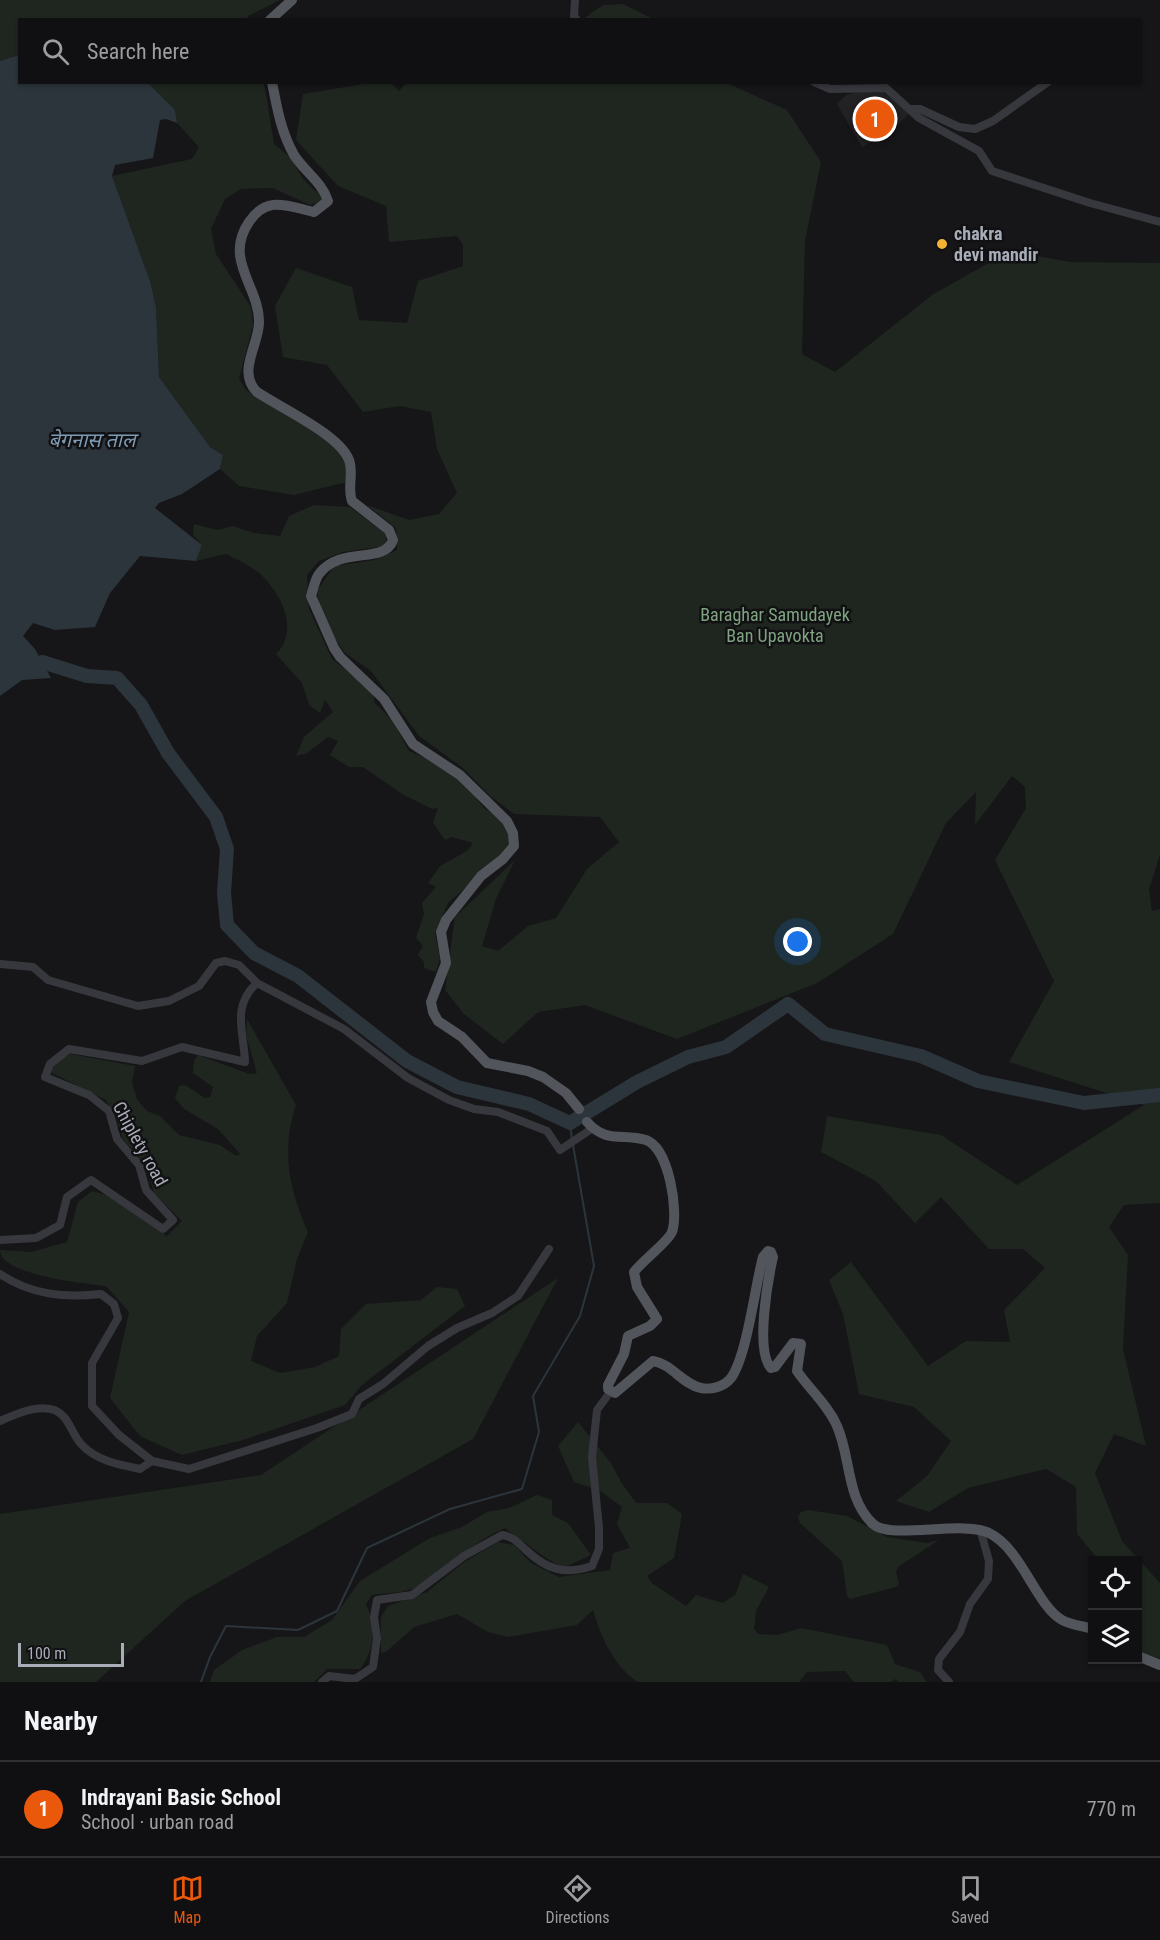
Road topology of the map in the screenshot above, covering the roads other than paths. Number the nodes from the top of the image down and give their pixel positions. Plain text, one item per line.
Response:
1 (292, 0) edge
2 (575, 0) edge
3 (272, 18) edge
4 (576, 18) edge
5 (272, 84) edge
6 (819, 84) edge
7 (1045, 84) edge
8 (911, 108) junction
9 (1160, 222) edge
10 (0, 963) edge
11 (257, 982) junction
12 (579, 1109) joint
13 (590, 1125) junction
14 (0, 1240) edge
15 (549, 1249) dead end
16 (0, 1274) edge
17 (611, 1391) junction
18 (0, 1421) edge
19 (152, 1461) junction
20 (980, 1529) junction
21 (1088, 1628) edge
22 (1142, 1658) edge
23 (1160, 1665) edge
24 (322, 1682) edge
25 (949, 1682) edge

1 - 3 main road
2 - 4 street
5 - 12 main road
6 - 8 street
7 - 8 street
8 - 9 street
10 - 11 street
11 - 13 street
11 - 14 street, Chiplety road
12 - 13 street
13 - 17 main road
15 - 19 street
16 - 19 street
17 - 20 main road
17 - 24 street
18 - 19 street
20 - 21 main road
20 - 25 street
22 - 23 main road

